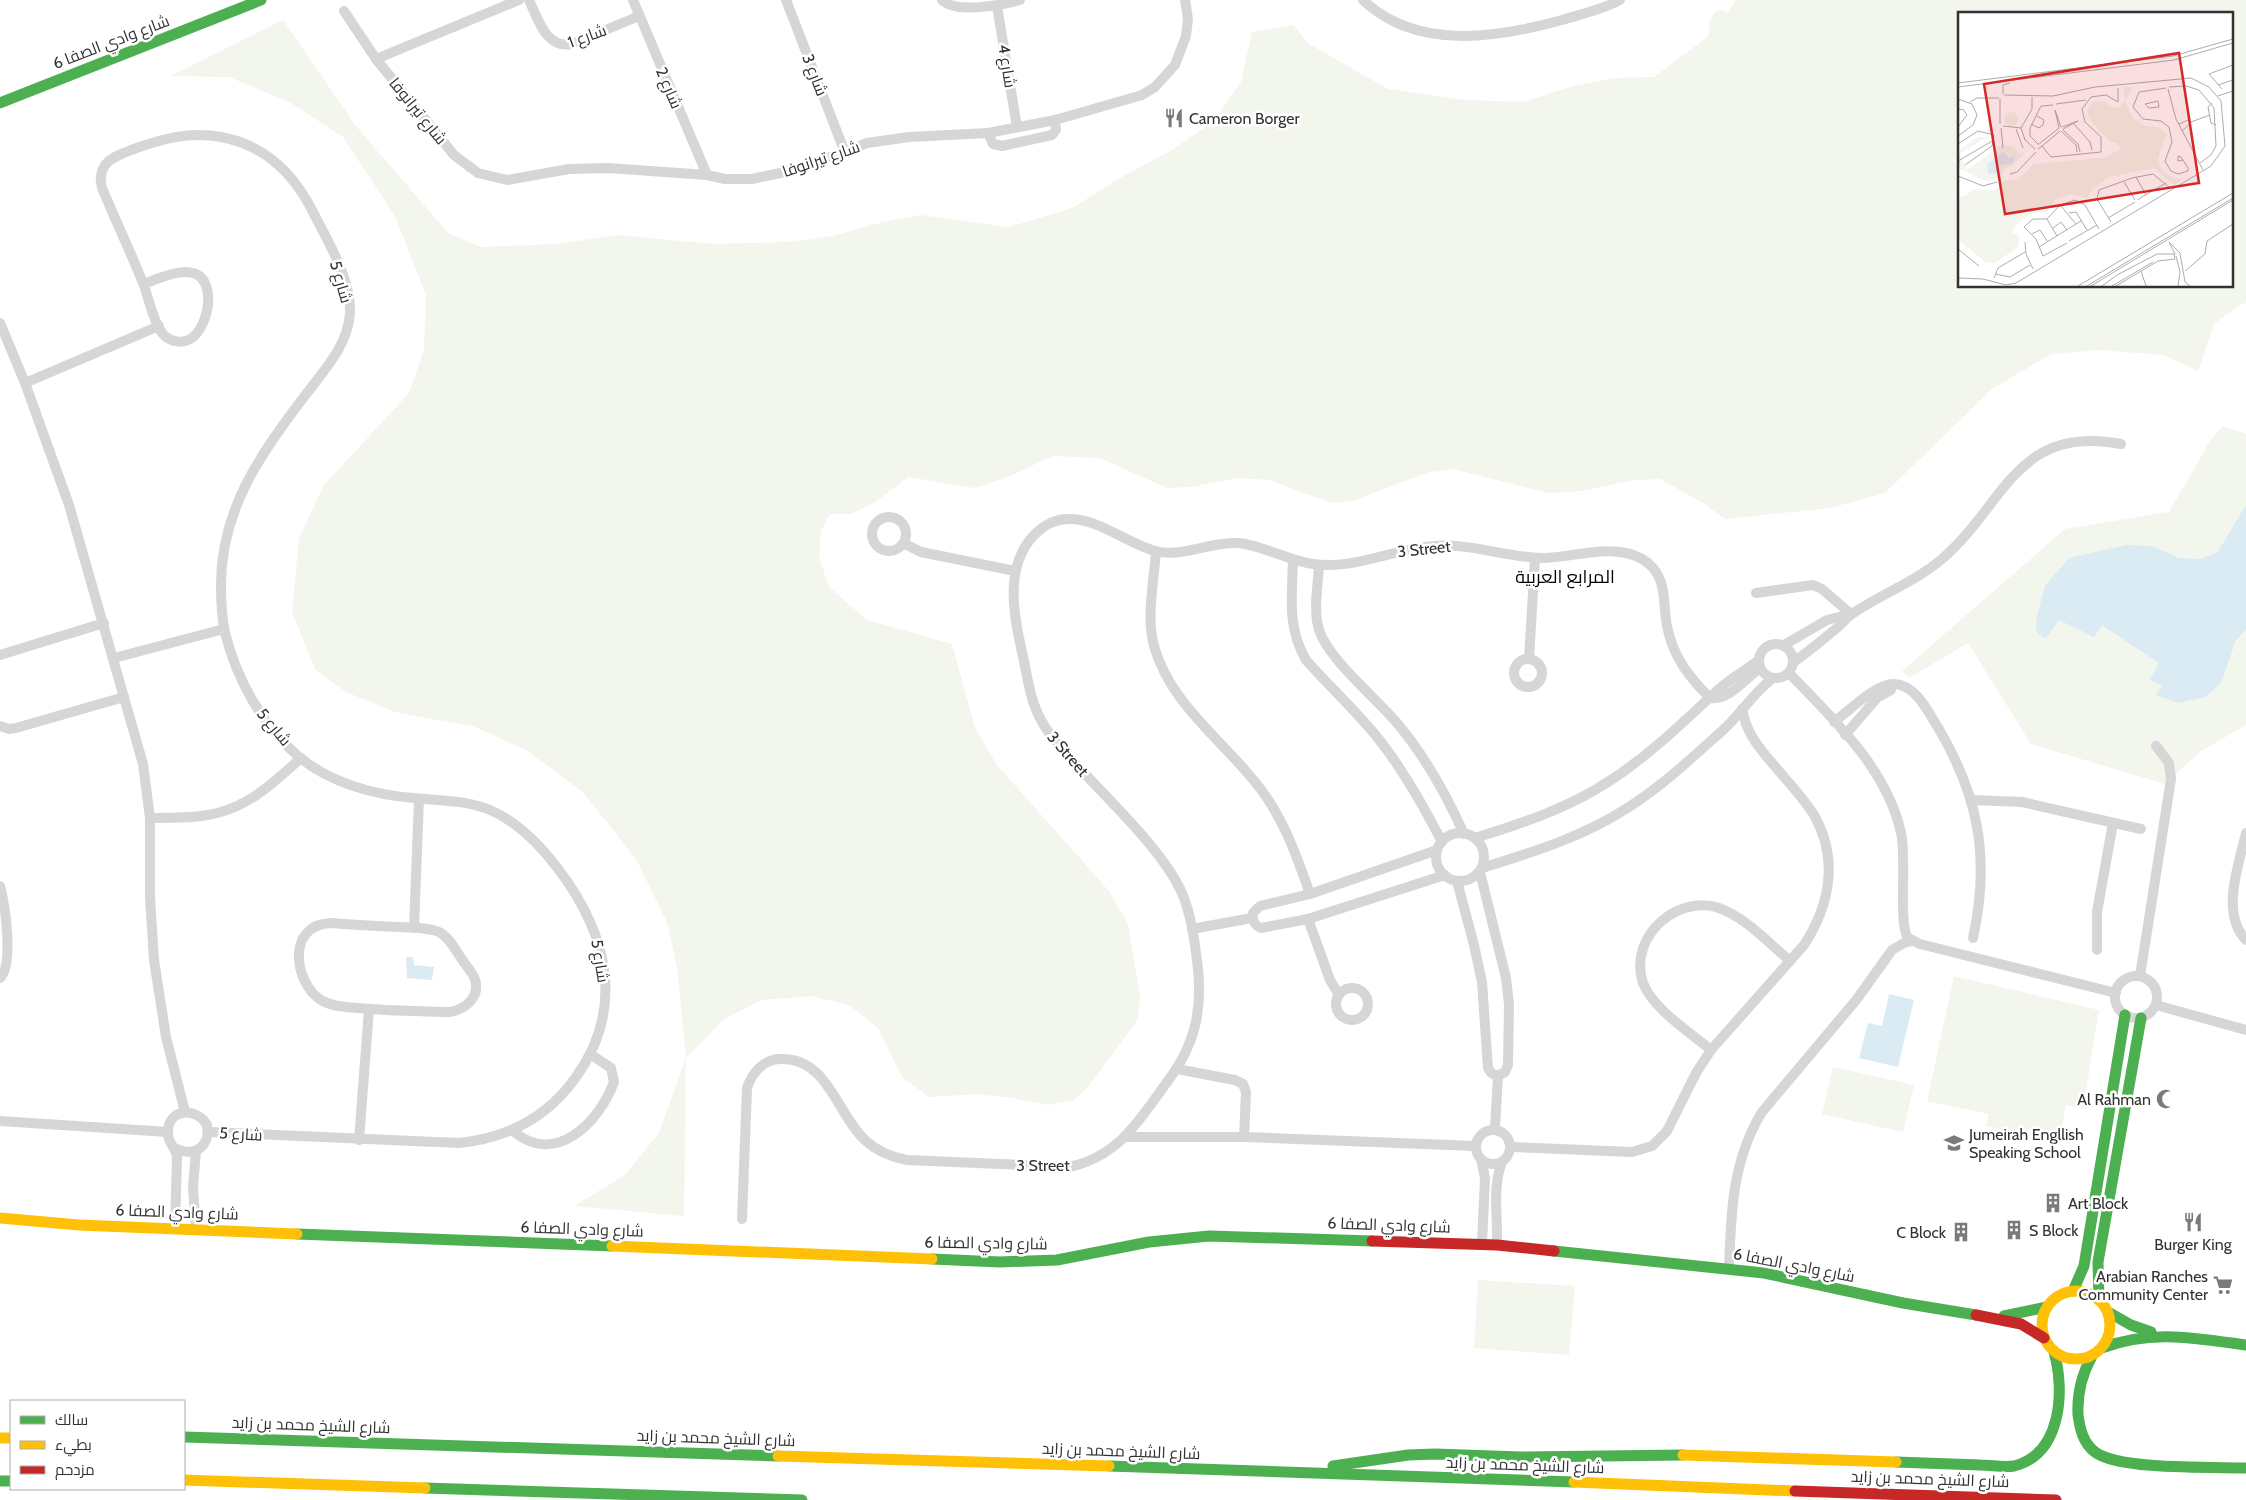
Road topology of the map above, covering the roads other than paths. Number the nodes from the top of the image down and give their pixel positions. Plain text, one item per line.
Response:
1 (261, 0) edge
2 (519, 0) edge
3 (529, 0) edge
4 (632, 0) edge
5 (786, 0) edge
6 (942, 0) edge
7 (1020, 0) edge
8 (1185, 0) edge
9 (1363, 0) edge
10 (1614, 1) edge
11 (997, 6) junction
12 (344, 11) dead end
13 (639, 16) junction
14 (376, 59) junction
15 (0, 103) edge
16 (1055, 120) junction
17 (1017, 127) junction
18 (988, 133) junction
19 (844, 150) junction
20 (706, 175) junction
21 (144, 284) junction
22 (0, 323) edge
23 (159, 326) junction
24 (25, 382) junction
25 (2121, 444) dead end
26 (903, 543) dead end
27 (1156, 551) junction
28 (1535, 558) junction
29 (1293, 560) junction
30 (1319, 565) junction
31 (1015, 571) junction
32 (1756, 594) dead end
33 (1851, 614) junction
34 (104, 623) junction
35 (224, 628) junction
36 (1799, 635) junction
37 (1784, 645) junction
38 (1810, 651) junction
39 (0, 656) edge
40 (114, 658) junction
41 (1529, 659) dead end
42 (1794, 662) junction
43 (1760, 664) junction
44 (1789, 673) junction
45 (1773, 678) junction
46 (124, 697) junction
47 (1710, 698) junction
48 (1926, 708) junction
49 (1742, 709) junction
50 (1834, 722) junction
51 (0, 726) edge
52 (1725, 728) junction
53 (1846, 735) junction
54 (1750, 736) junction
55 (2156, 746) dead end
56 (300, 758) junction
57 (419, 799) junction
58 (1972, 800) junction
59 (150, 818) junction
60 (2113, 823) junction
61 (2141, 829) dead end
62 (2246, 833) edge
63 (1464, 834) junction
64 (1475, 838) junction
65 (1440, 846) junction
66 (2244, 854) edge
67 (1481, 870) junction
68 (1445, 875) junction
69 (1457, 881) junction
70 (0, 886) edge
71 (1310, 894) junction
72 (1252, 918) junction
73 (1308, 919) junction
74 (414, 928) junction
75 (1192, 928) junction
76 (1973, 938) dead end
77 (2246, 940) edge
78 (1912, 941) junction
79 (2097, 950) dead end
80 (1790, 961) junction
81 (2140, 976) junction
82 (0, 978) edge
83 (2116, 993) junction
84 (1339, 995) dead end
85 (2156, 1004) junction
86 (369, 1009) junction
87 (2125, 1015) junction
88 (2141, 1018) junction
89 (2246, 1030) edge
90 (1711, 1050) junction
91 (590, 1054) junction
92 (1176, 1069) junction
93 (1498, 1075) junction
94 (185, 1112) junction
95 (0, 1121) edge
96 (1495, 1129) junction
97 (513, 1131) junction
98 (168, 1132) junction
99 (209, 1132) junction
100 (1126, 1137) junction
101 (1244, 1137) junction
102 (360, 1140) junction
103 (1476, 1146) junction
104 (1511, 1146) junction
105 (177, 1149) junction
106 (196, 1151) junction
107 (1481, 1159) junction
108 (1502, 1162) junction
109 (177, 1173) junction
110 (193, 1173) junction
111 (1485, 1184) junction
112 (1498, 1185) junction
113 (174, 1204) junction
114 (193, 1205) junction
115 (0, 1218) edge
116 (1483, 1218) junction
117 (742, 1219) dead end
118 (1498, 1219) junction
119 (175, 1228) junction
120 (196, 1229) junction
121 (1482, 1244) junction
122 (1497, 1245) junction
123 (1729, 1268) junction
124 (2072, 1291) junction
125 (2099, 1300) junction
126 (2047, 1307) junction
127 (2108, 1312) junction
128 (1995, 1317) junction
129 (2169, 1336) junction
130 (2044, 1338) junction
131 (2246, 1345) edge
132 (2102, 1348) junction
133 (2054, 1352) junction
134 (2092, 1356) junction
135 (2057, 1405) junction
136 (2078, 1406) junction
137 (185, 1437) edge
138 (2246, 1468) edge
139 (1286, 1472) junction
140 (185, 1480) edge
141 (802, 1500) edge
142 (2056, 1500) edge

1 - 15 main road, شارع وادي الصفا 6
2 - 14 street, شارع تيرانوفا
3 - 13 street, شارع 1
4 - 13 street, شارع 2
5 - 19 street, شارع 3
6 - 11 street
7 - 11 street
8 - 16 street, شارع تيرانوفا
9 - 10 street
11 - 17 street, شارع 4
12 - 14 street, شارع تيرانوفا
13 - 20 street, شارع 2
14 - 20 street, شارع تيرانوفا
16 - 17 street, شارع تيرانوفا
16 - 18 street
17 - 18 street, شارع تيرانوفا
18 - 19 street, شارع تيرانوفا
19 - 20 street, شارع تيرانوفا
21 - 23 street, شارع 5
21 - 23 street, شارع 5
21 - 35 street, شارع 5
22 - 24 street
23 - 24 street
24 - 34 street
25 - 33 street
26 - 31 street
27 - 29 street, 3 Street
27 - 31 street, 3 Street
27 - 71 street
28 - 30 street, 3 Street
28 - 41 street
28 - 47 street, 3 Street
29 - 30 street, 3 Street
29 - 65 street
30 - 63 street
31 - 75 street, 3 Street
32 - 33 street
33 - 36 street
33 - 38 street
34 - 39 street
34 - 40 street
35 - 40 street
35 - 56 street, شارع 5
36 - 37 street
36 - 38 street
37 - 42 street
37 - 43 street
38 - 42 street
40 - 46 street
42 - 44 street
43 - 45 street
43 - 47 street
44 - 45 street
44 - 50 street
45 - 49 street
46 - 51 street
46 - 59 street
47 - 64 street
48 - 50 street
48 - 53 street
48 - 58 street
49 - 52 street
49 - 54 street
50 - 53 street
52 - 54 street
52 - 67 street
53 - 78 street
54 - 80 street
55 - 81 street
56 - 57 street, شارع 5
56 - 59 street
57 - 74 street
57 - 91 street, شارع 5
58 - 60 street
58 - 76 street
59 - 94 street
60 - 61 street
60 - 79 street
62 - 66 street
63 - 64 street
63 - 65 street
64 - 67 street
65 - 68 street
65 - 71 street
66 - 77 street
67 - 69 street
67 - 93 street
68 - 69 street
68 - 73 street
69 - 93 street
70 - 82 street
71 - 72 street
72 - 73 street
72 - 75 street
73 - 84 street
74 - 86 street
74 - 86 street
75 - 92 street, 3 Street
78 - 83 street
78 - 123 street
80 - 90 street
80 - 90 street
81 - 83 street
81 - 85 street
83 - 87 street
85 - 88 street
85 - 89 street
86 - 102 street
87 - 88 street
87 - 124 main road
88 - 125 main road
90 - 104 street
91 - 97 street, شارع 5
91 - 97 street
92 - 100 street, 3 Street
92 - 101 street
93 - 96 street
94 - 98 street
94 - 99 street
95 - 98 street
96 - 103 street
96 - 104 street
97 - 102 street, شارع 5
98 - 105 street
99 - 102 street, شارع 5
99 - 106 street
100 - 101 street
100 - 117 street, 3 Street
101 - 103 street
103 - 107 street
104 - 108 street
105 - 106 street
105 - 109 street
106 - 110 street
107 - 108 street
107 - 111 street
108 - 112 street
109 - 110 street
109 - 113 street
110 - 114 street
111 - 112 street
111 - 116 street
112 - 118 street
113 - 114 street
113 - 119 street
114 - 120 street
115 - 119 main road, شارع وادي الصفا 6
116 - 118 street
116 - 121 street
118 - 122 street
119 - 120 main road, شارع وادي الصفا 6
120 - 121 main road, شارع وادي الصفا 6
121 - 122 main road, شارع وادي الصفا 6
122 - 123 main road, شارع وادي الصفا 6
123 - 128 main road, شارع وادي الصفا 6
124 - 125 main road
124 - 126 main road
125 - 127 main road
126 - 128 main road, شارع وادي الصفا 6
126 - 130 main road
127 - 129 main road
127 - 132 main road
128 - 130 main road, شارع وادي الصفا 6
129 - 131 main road
129 - 132 main road
130 - 133 main road
132 - 134 main road
133 - 134 main road
133 - 135 main road
134 - 136 main road
135 - 136 main road
135 - 139 main road
136 - 138 main road
137 - 139 main road, شارع الشيخ محمد بن زايد
139 - 142 main road, شارع الشيخ محمد بن زايد
140 - 141 main road

